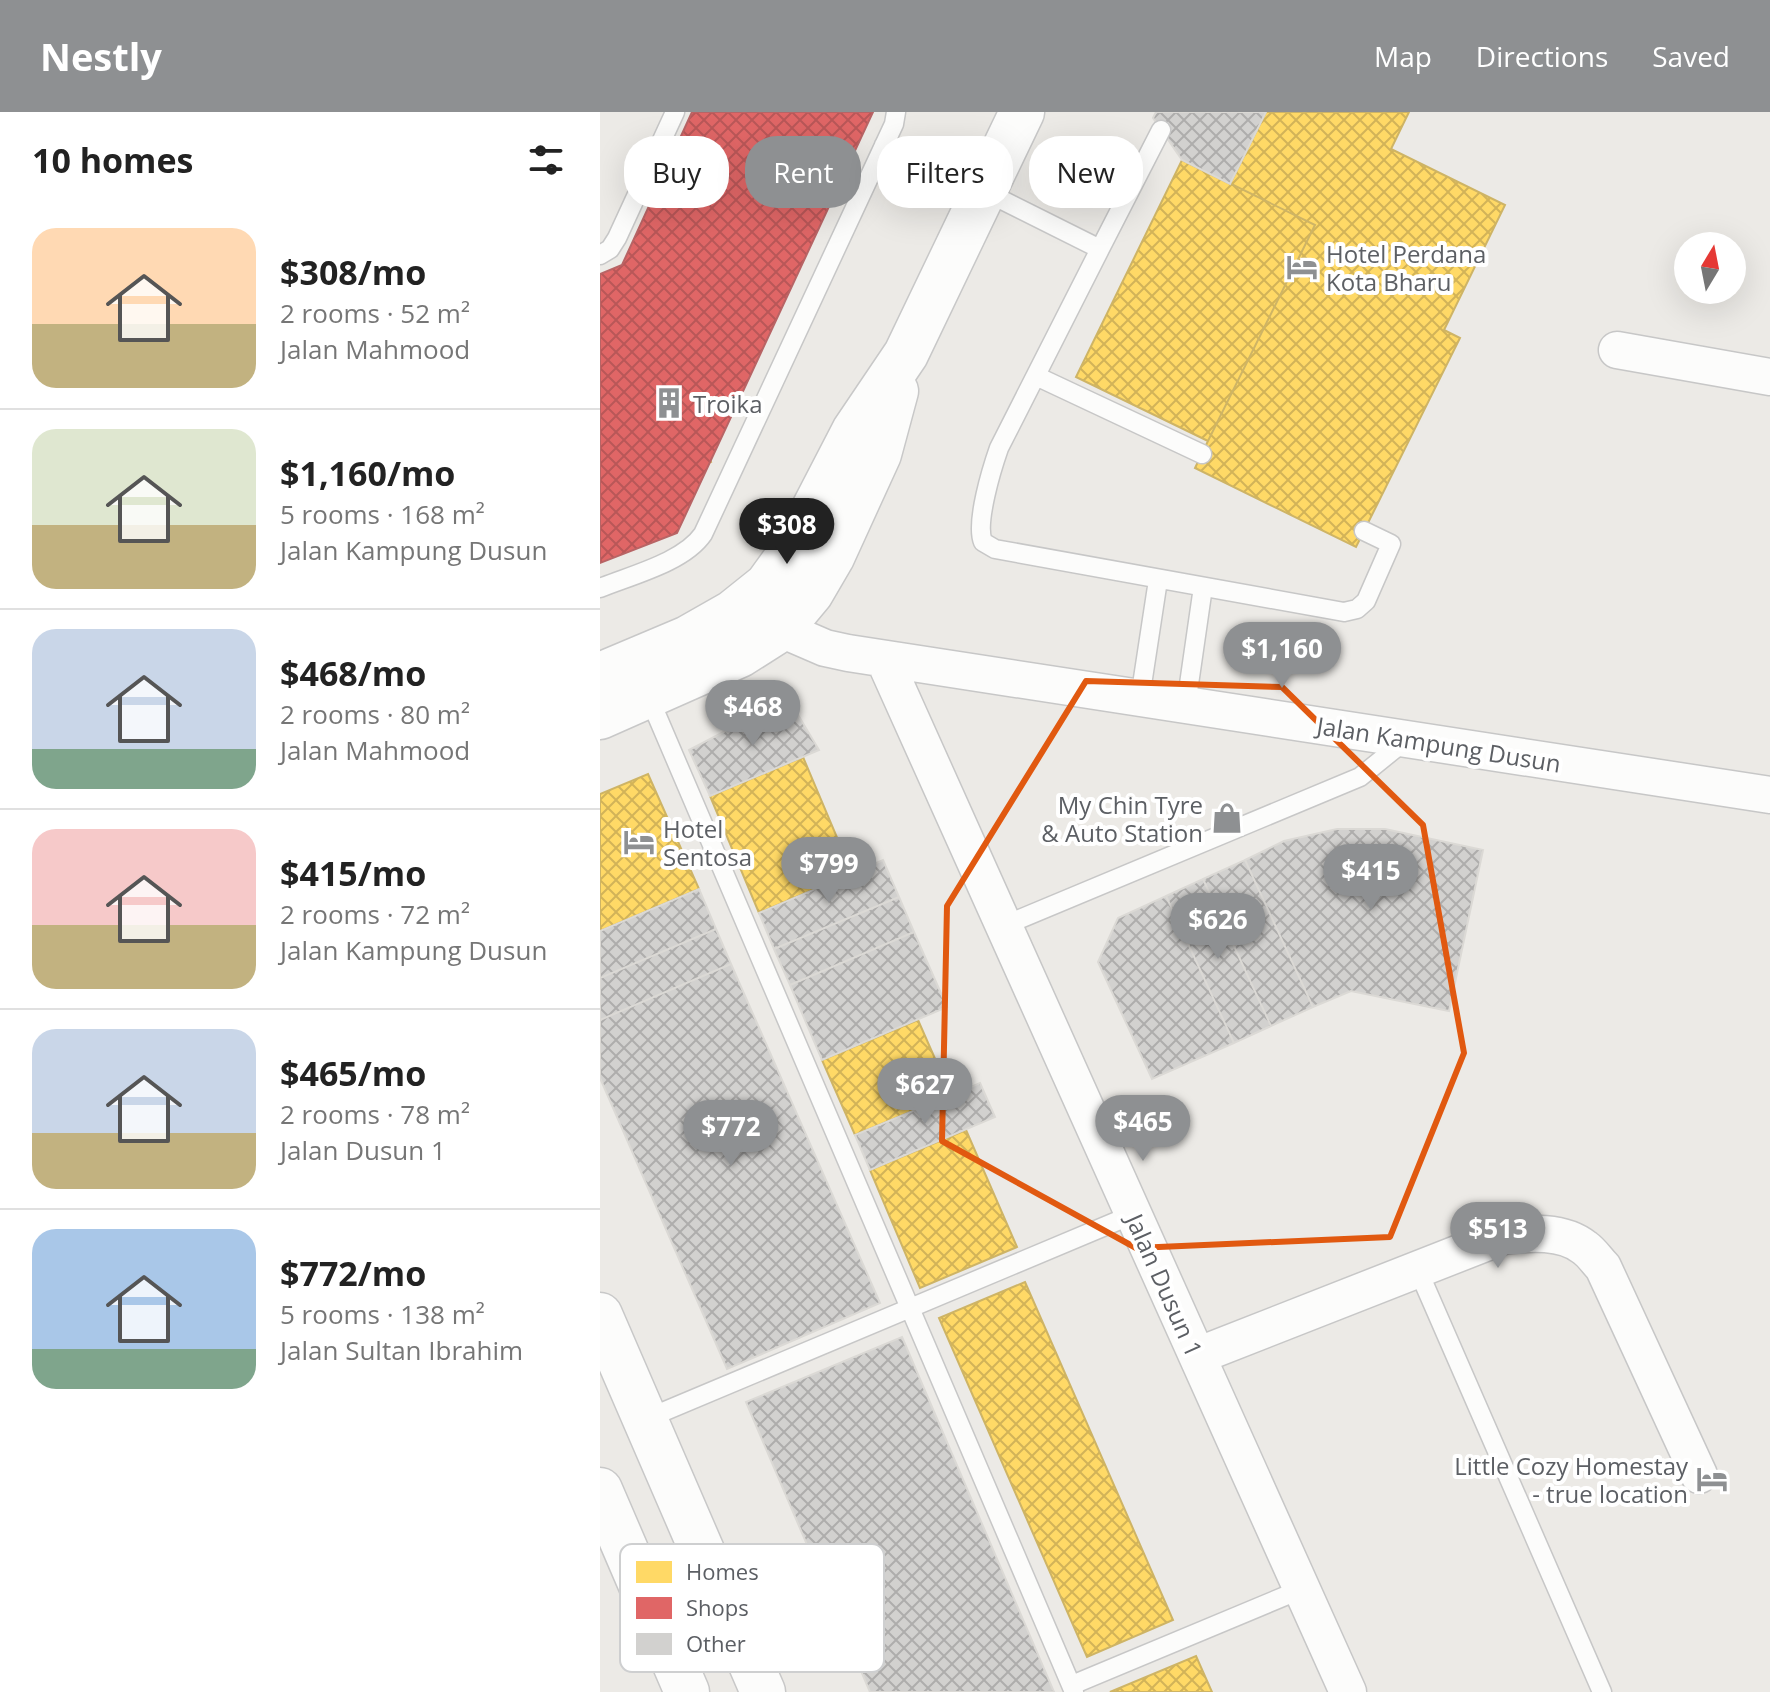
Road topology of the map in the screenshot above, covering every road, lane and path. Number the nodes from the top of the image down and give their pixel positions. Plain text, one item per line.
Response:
1 (675, 112) edge
2 (896, 112) edge
3 (1022, 112) edge
4 (1161, 130) dead end
5 (888, 136) edge
6 (1010, 136) edge
7 (877, 160) edge
8 (1013, 206) edge
9 (976, 208) edge
10 (1100, 249) junction
11 (600, 255) edge
12 (1617, 350) dead end
13 (906, 354) junction
14 (1036, 376) junction
15 (1770, 377) edge
16 (1202, 454) dead end
17 (1364, 531) dead end
18 (1158, 580) junction
19 (1203, 587) junction
20 (600, 588) edge
21 (781, 629) junction
22 (884, 659) junction
23 (600, 675) edge
24 (648, 695) junction
25 (1140, 698) junction
26 (1186, 705) junction
27 (600, 717) edge
28 (1407, 739) junction
29 (1770, 795) edge
30 (1003, 926) junction
31 (1134, 1214) junction
32 (1418, 1270) junction
33 (910, 1308) junction
34 (600, 1315) edge
35 (1197, 1356) junction
36 (645, 1420) junction
37 (1699, 1475) dead end
38 (600, 1490) edge
39 (623, 1544) edge
40 (699, 1544) edge
41 (1302, 1589) junction
42 (678, 1672) edge
43 (754, 1672) edge
44 (1073, 1689) edge
45 (687, 1692) edge
46 (763, 1692) edge
47 (1348, 1692) edge
48 (1602, 1692) edge

1 - 11 lane
2 - 5 lane
3 - 6 main road
4 - 10 lane
7 - 20 lane
8 - 10 lane
9 - 13 main road
10 - 14 lane
12 - 15 street
13 - 21 main road
13 - 23 main road
14 - 16 lane
14 - 18 lane
17 - 19 lane
18 - 19 lane
18 - 25 lane
19 - 26 lane
21 - 22 street, Jalan Kampung Dusun
21 - 24 main road
22 - 25 street, Jalan Kampung Dusun
22 - 30 street, Jalan Dusun 1
24 - 27 main road
24 - 33 lane
25 - 26 street, Jalan Kampung Dusun
26 - 28 street, Jalan Kampung Dusun
28 - 29 street, Jalan Kampung Dusun
28 - 30 lane
30 - 31 street, Jalan Dusun 1
31 - 33 lane
31 - 35 street, Jalan Dusun 1
32 - 35 street
32 - 37 street
32 - 48 lane
33 - 36 lane
33 - 44 lane
34 - 36 main road
35 - 41 street, Jalan Dusun 1
36 - 40 main road
38 - 39 main road
41 - 44 lane
41 - 47 street, Jalan Dusun 1
42 - 45 main road
43 - 46 main road

